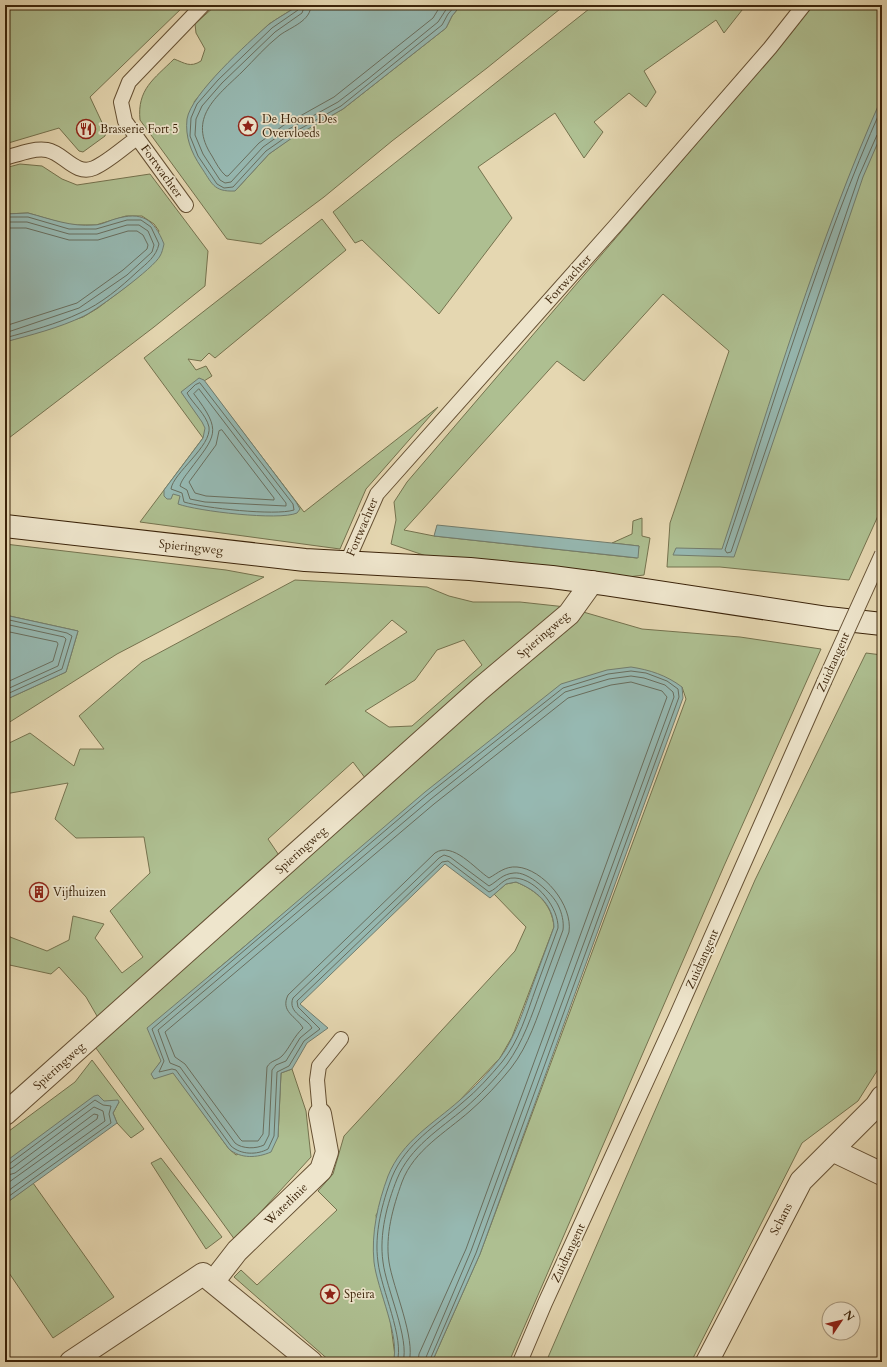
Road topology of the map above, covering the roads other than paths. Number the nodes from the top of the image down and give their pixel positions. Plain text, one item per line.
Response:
1 (203, 5) edge
2 (804, 5) edge
3 (137, 138) junction
4 (5, 158) edge
5 (186, 205) dead end
6 (5, 526) edge
7 (882, 554) edge
8 (347, 562) junction
9 (592, 582) junction
10 (882, 624) edge
11 (341, 1039) dead end
12 (882, 1097) edge
13 (5, 1114) edge
14 (320, 1114) joint
15 (832, 1150) junction
16 (882, 1174) edge
17 (213, 1282) junction
18 (71, 1362) edge
19 (311, 1362) edge
20 (520, 1362) edge
21 (707, 1362) edge

1 - 3 lane, Fortwachter
2 - 8 lane, Fortwachter
3 - 4 lane
3 - 5 lane, Fortwachter
6 - 8 street, Spieringweg
7 - 20 lane, Zuidtangent, bridge
8 - 9 street, Spieringweg
9 - 10 street, Spieringweg
9 - 13 street, Spieringweg
11 - 14 lane
12 - 15 street, Schans
14 - 17 street, Waterlinie
15 - 16 street
15 - 21 street, Schans
17 - 18 street
17 - 19 street

